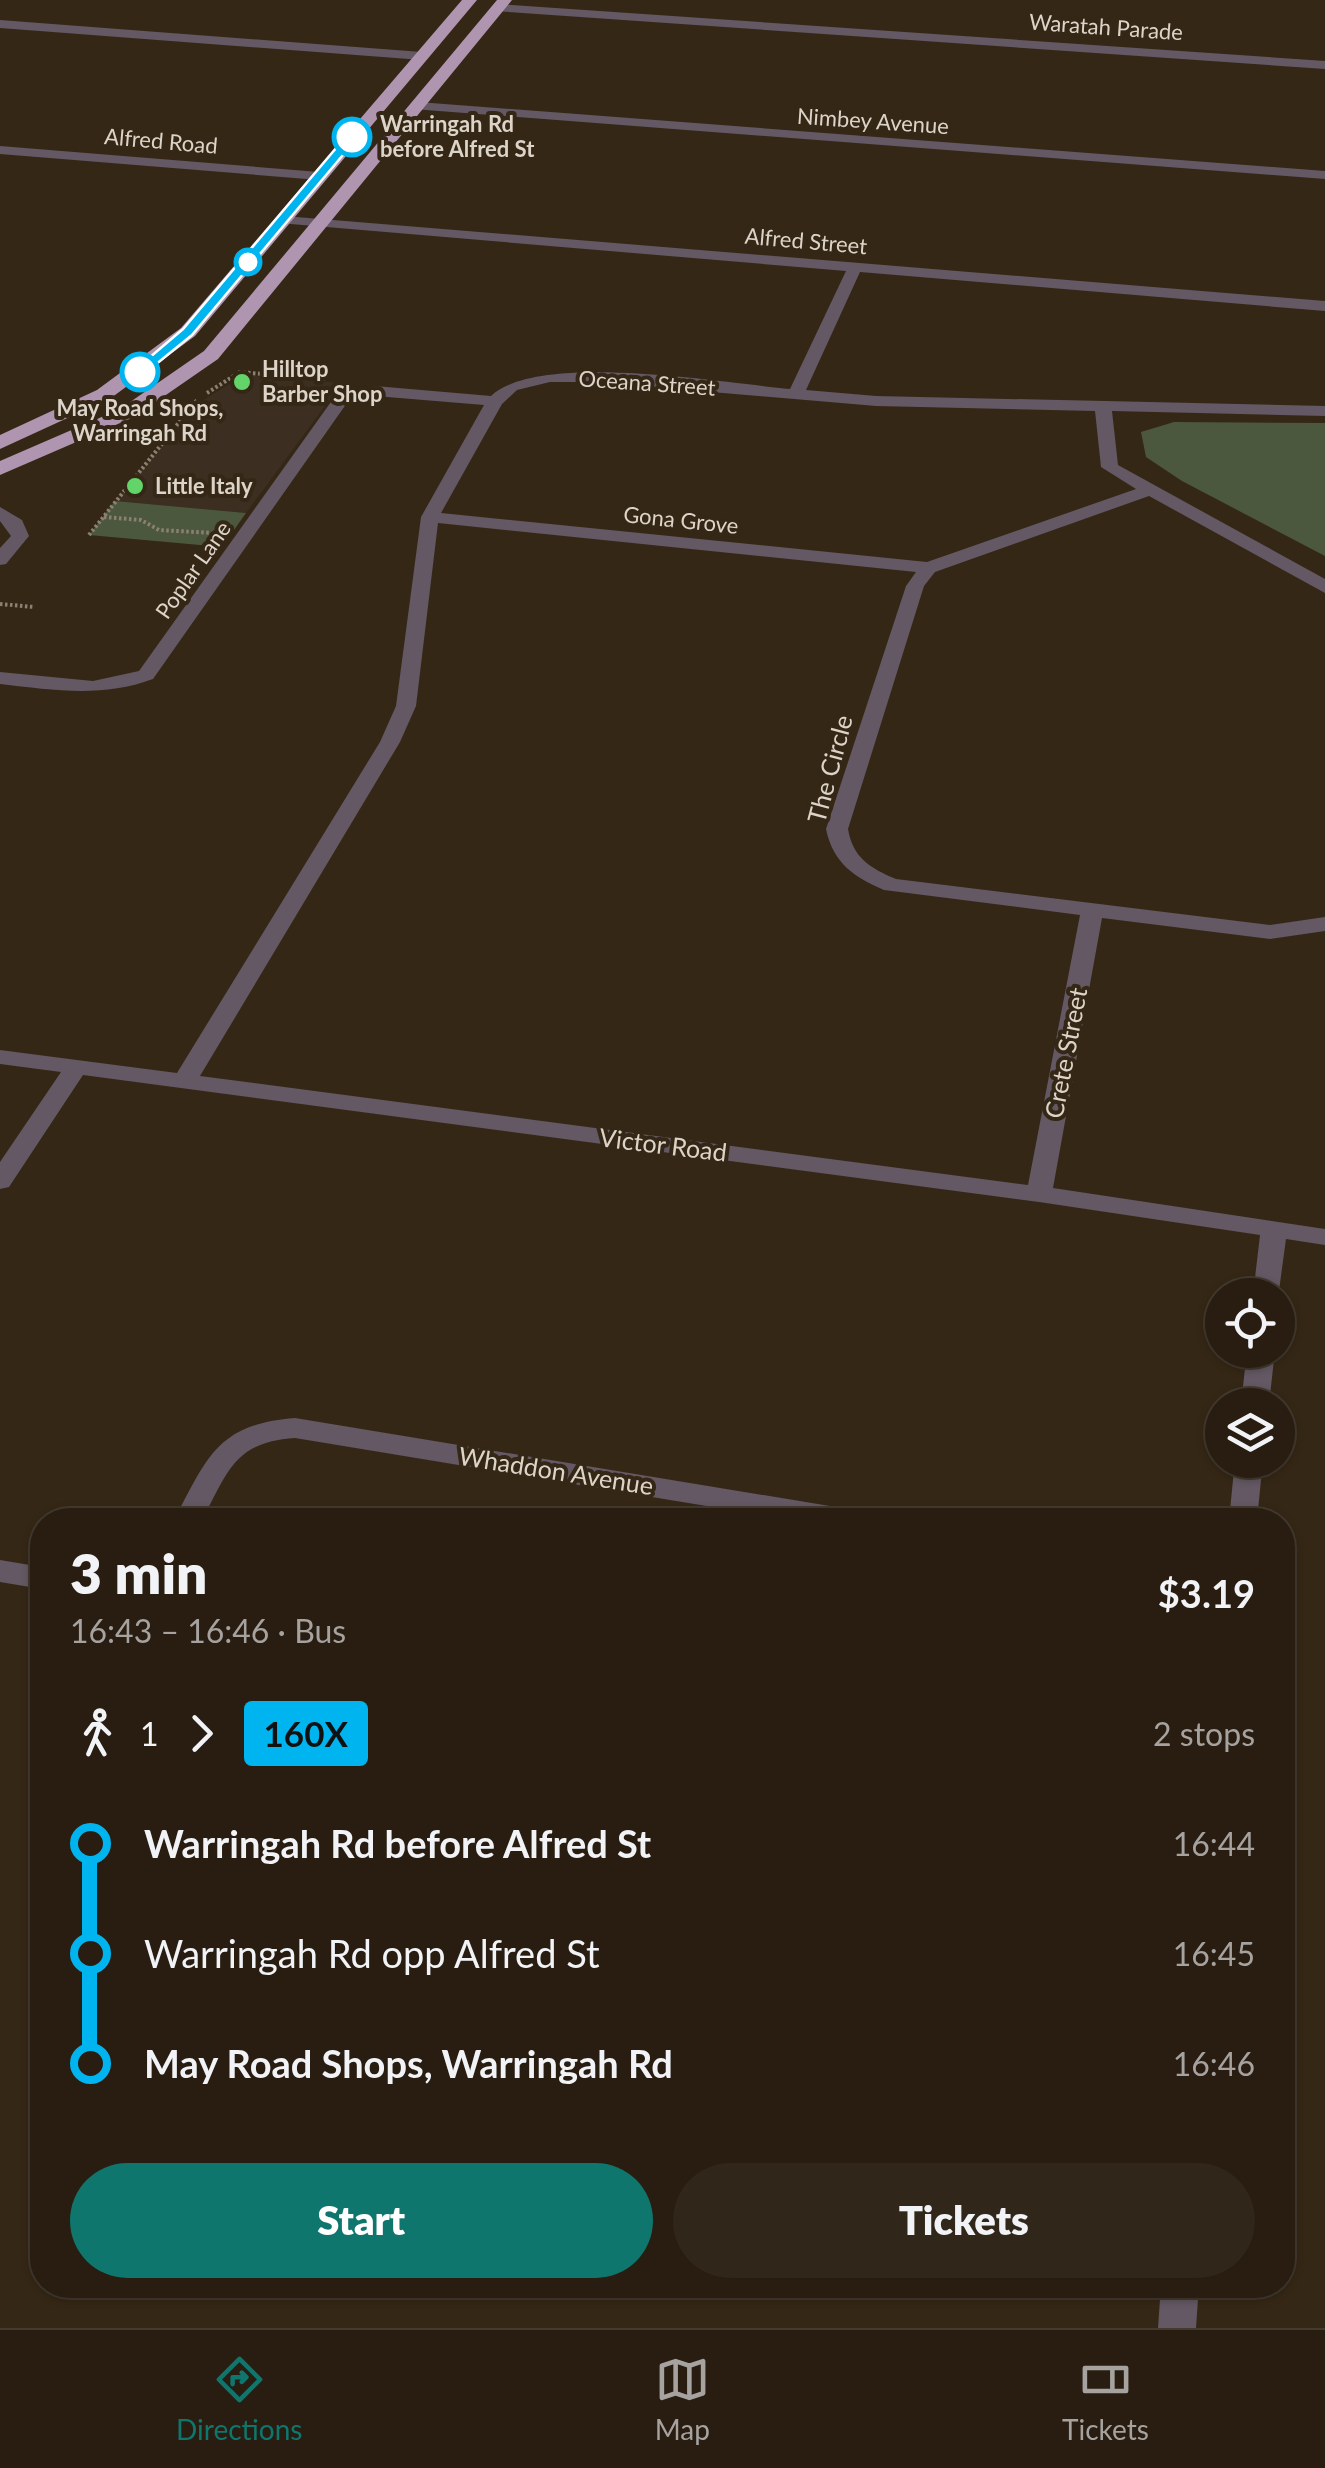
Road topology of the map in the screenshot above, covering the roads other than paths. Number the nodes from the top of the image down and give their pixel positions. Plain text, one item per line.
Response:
1 (467, 3) edge
2 (501, 4) edge
3 (0, 24) edge
4 (422, 56) junction
5 (1325, 65) edge
6 (418, 106) junction
7 (0, 150) edge
8 (1325, 175) edge
9 (319, 176) junction
10 (284, 220) junction
11 (322, 223) junction
12 (855, 268) junction
13 (1325, 306) edge
14 (796, 394) junction
15 (494, 402) junction
16 (1103, 406) junction
17 (1325, 411) edge
18 (0, 443) edge
19 (0, 469) edge
20 (1150, 490) junction
21 (0, 512) edge
22 (430, 517) junction
23 (0, 560) edge
24 (928, 568) junction
25 (1325, 587) edge
26 (0, 678) edge
27 (1092, 912) junction
28 (1325, 924) edge
29 (0, 1056) edge
30 (76, 1067) junction
31 (184, 1082) junction
32 (0, 1181) edge
33 (1039, 1194) junction
34 (1274, 1230) junction
35 (1325, 1237) edge
36 (1268, 1278) edge
37 (1247, 1478) edge
38 (195, 1508) edge
39 (781, 1508) edge
40 (1243, 1508) edge
41 (0, 1571) edge
42 (30, 1576) edge
43 (1179, 2298) edge
44 (1177, 2328) edge

1 - 2 highway, Waratah Parade
1 - 4 highway
2 - 5 street, Waratah Parade
2 - 6 highway
3 - 4 street
4 - 9 highway
6 - 8 street, Nimbey Avenue
6 - 11 highway
7 - 9 street, Alfred Road
9 - 10 highway
10 - 11 street, Alfred Street
10 - 18 highway
11 - 12 street, Alfred Street
11 - 19 highway
12 - 13 street, Alfred Street
12 - 14 street
14 - 15 street, Oceana Street
14 - 16 street, Oceana Street
15 - 22 street
15 - 26 street, Poplar Lane
16 - 17 street, Oceana Street
16 - 20 street
20 - 24 street
20 - 25 street
21 - 23 street
22 - 24 street, Gona Grove
22 - 31 street
24 - 27 street, The Circle
27 - 28 street, The Circle
27 - 33 street, Crete Street
29 - 30 street, Victor Road
30 - 31 street, Victor Road
30 - 32 street
31 - 33 street, Victor Road
33 - 34 street, Victor Road
34 - 35 street, Victor Road
34 - 36 street
37 - 40 street
38 - 39 street, Whaddon Avenue
41 - 42 street
43 - 44 street

